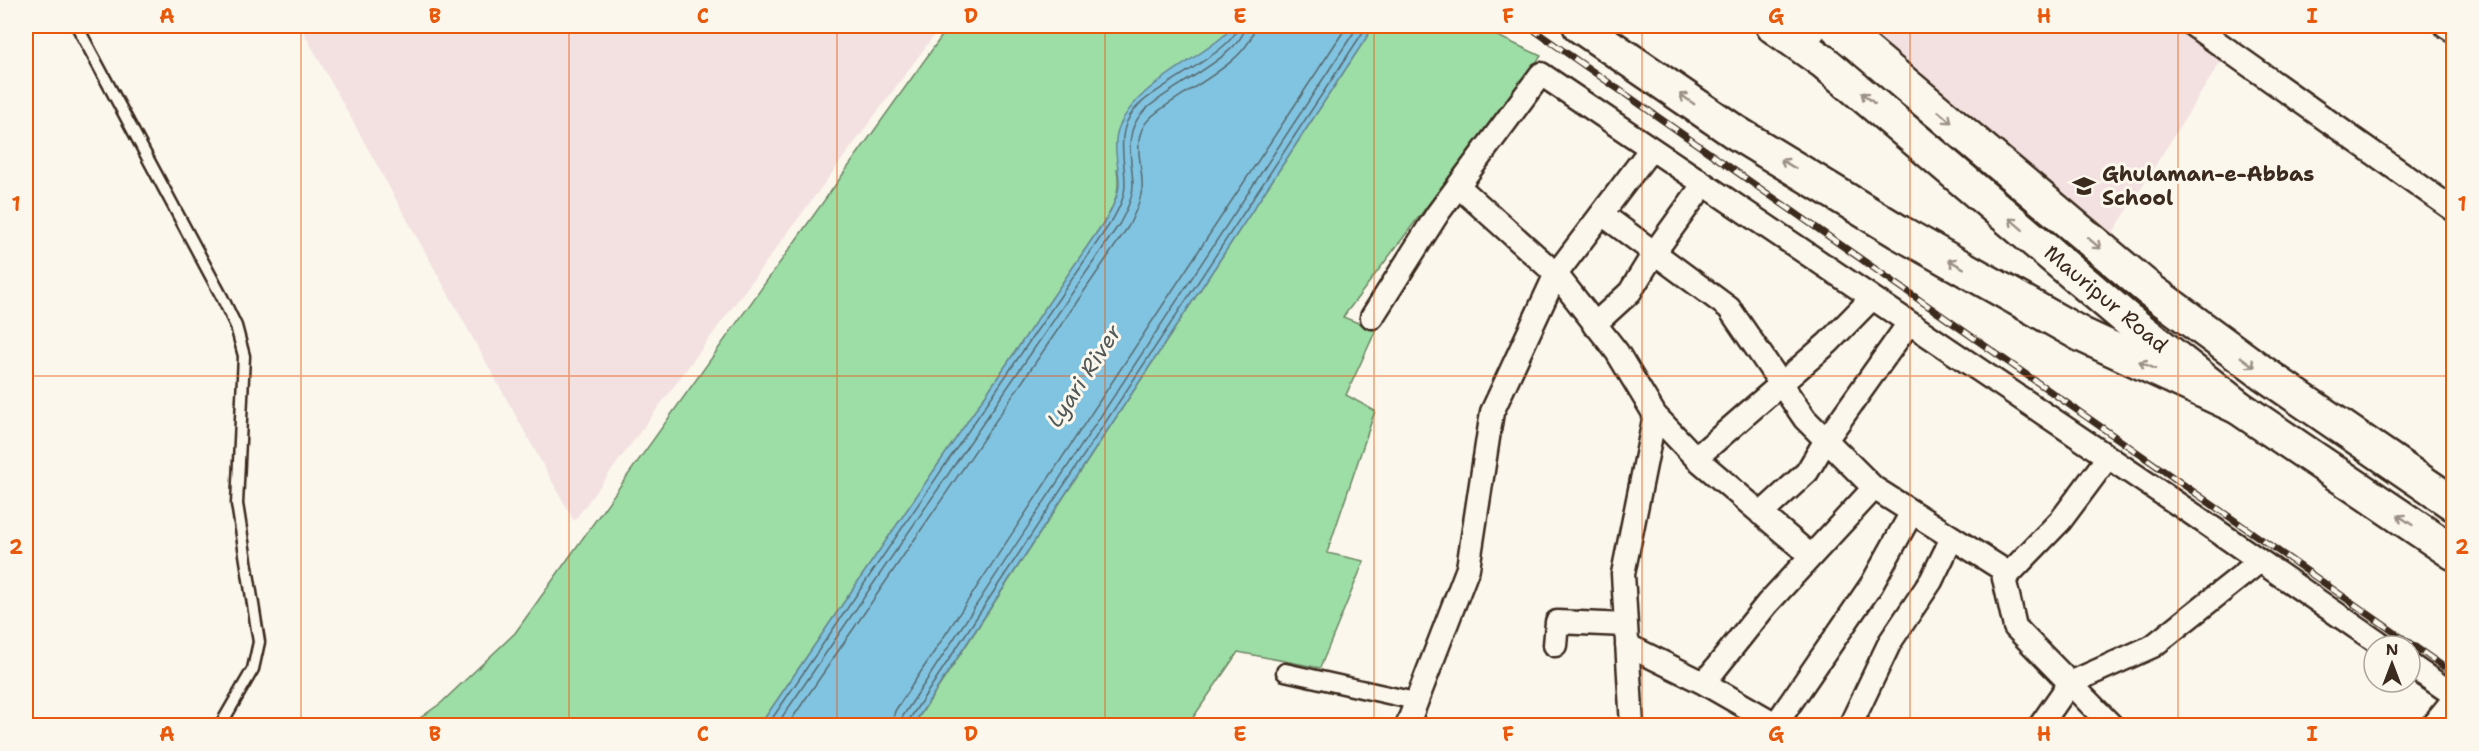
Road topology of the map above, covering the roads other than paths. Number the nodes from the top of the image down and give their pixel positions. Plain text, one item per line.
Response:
1 (76, 26) edge
2 (1580, 26) edge
3 (1836, 26) edge
4 (2194, 26) edge
5 (2446, 26) edge
6 (1794, 31) edge
7 (2454, 31) edge
8 (1650, 150) junction
9 (1703, 185) junction
10 (1458, 186) junction
11 (2454, 210) edge
12 (1602, 214) junction
13 (1654, 253) junction
14 (1556, 274) junction
15 (1872, 298) junction
16 (1372, 317) dead end
17 (1909, 323) junction
18 (1594, 325) junction
19 (1781, 384) junction
20 (2238, 407) junction
21 (1655, 415) junction
22 (1826, 440) junction
23 (2108, 457) junction
24 (1696, 458) junction
25 (1874, 488) junction
26 (2454, 504) edge
27 (1912, 512) junction
28 (1761, 514) junction
29 (1952, 538) junction
30 (2454, 553) edge
31 (1810, 556) junction
32 (2260, 561) junction
33 (2004, 579) junction
34 (2366, 634) edge
35 (1626, 635) junction
36 (1555, 645) dead end
37 (1285, 672) dead end
38 (2422, 674) edge
39 (1704, 683) junction
40 (2070, 683) junction
41 (2454, 697) edge
42 (1415, 701) junction
43 (1777, 725) edge
44 (220, 726) edge
45 (1407, 726) edge
46 (1632, 726) edge
47 (1850, 726) edge
48 (2040, 726) edge
49 (2112, 726) edge
50 (2432, 726) edge

1 - 44 lane
20 -> 2 highway
3 -> 26 highway, Mauripur Road
4 - 11 street
5 - 7 street
20 -> 6 highway, Mauripur Road
8 - 9 street
8 - 10 street
8 - 12 street
9 - 13 street
9 - 15 street
10 - 14 street
10 - 16 street
12 - 13 street
12 - 14 street
13 - 18 street
13 - 19 street
14 - 18 street
14 - 42 street
15 - 17 street
15 - 19 street
17 - 22 street
17 - 23 street
18 - 21 street
19 - 22 street
19 - 24 street
30 -> 20 highway, Mauripur Road
21 - 24 street
21 - 35 street
22 - 25 street
22 - 28 street
23 - 32 street
23 - 33 street
24 - 28 street
25 - 27 street
25 - 31 street
27 - 29 street
27 - 43 street
28 - 31 street
29 - 33 street
29 - 47 street
31 - 39 street
32 - 34 street
32 - 40 street
33 - 40 street
35 - 36 street
35 - 39 street
35 - 46 street
37 - 42 street
38 - 41 street
39 - 43 street
40 - 48 street
40 - 49 street
41 - 50 street
42 - 45 street

